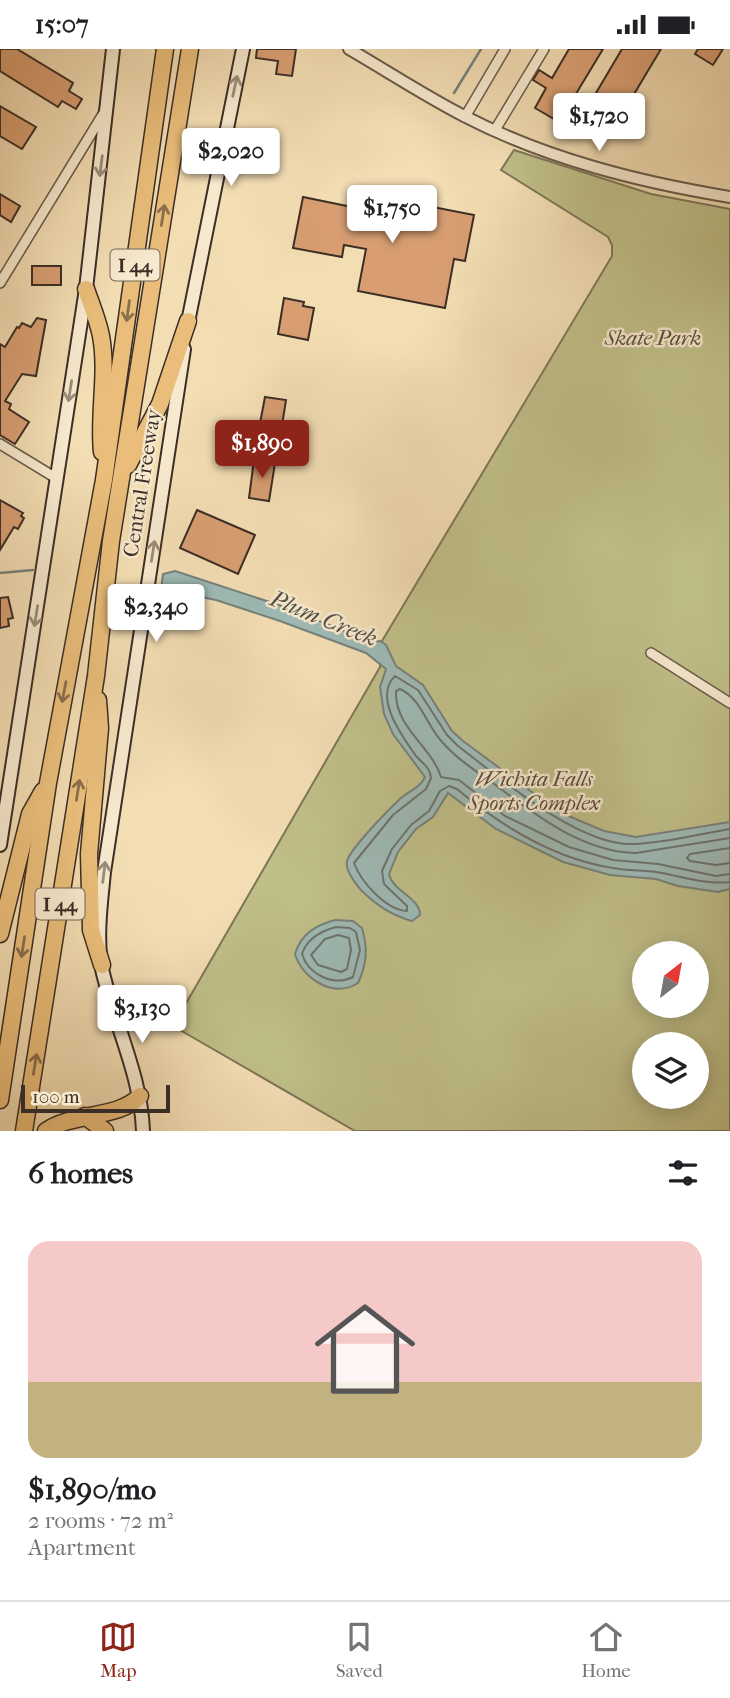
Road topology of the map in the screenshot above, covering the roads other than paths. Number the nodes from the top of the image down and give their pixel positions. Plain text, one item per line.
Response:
1 (113, 49) edge
2 (165, 49) edge
3 (190, 49) edge
4 (243, 49) edge
5 (349, 49) edge
6 (505, 49) edge
7 (544, 49) edge
8 (107, 108) junction
9 (465, 117) junction
10 (495, 130) junction
11 (730, 197) edge
12 (0, 283) edge
13 (86, 289) junction
14 (188, 321) junction
15 (0, 444) edge
16 (121, 476) junction
17 (57, 478) junction
18 (104, 480) junction
19 (651, 653) dead end
20 (96, 676) junction
21 (730, 703) edge
22 (48, 783) junction
23 (0, 845) edge
24 (0, 934) edge
25 (102, 965) junction
26 (140, 1096) junction
27 (0, 1100) edge
28 (85, 1116) junction
29 (24, 1131) edge
30 (46, 1131) edge
31 (105, 1131) edge
32 (143, 1131) edge

1 - 8 main road
2 -> 18 highway, Central Freeway / I 44
16 -> 3 highway, Central Freeway / I 44
14 -> 4 main road, Central Freeway
5 - 9 street
6 - 9 street
7 - 10 street
8 - 12 street
8 -> 13 main road
9 - 10 street
10 - 11 street
13 -> 17 main road
13 - 18 highway
14 - 16 highway
25 -> 14 main road, Central Freeway
15 - 17 street
16 - 20 highway, Central Freeway / I 44
17 -> 23 main road
18 -> 22 highway, Central Freeway / I 44
19 - 21 street
20 - 25 highway
29 -> 20 highway, Central Freeway / I 44
22 - 24 highway
22 -> 27 highway, Central Freeway / I 44
25 - 26 main road, Central Freeway
26 - 28 highway
26 - 32 main road, Central Freeway
28 - 30 highway
28 - 31 highway

